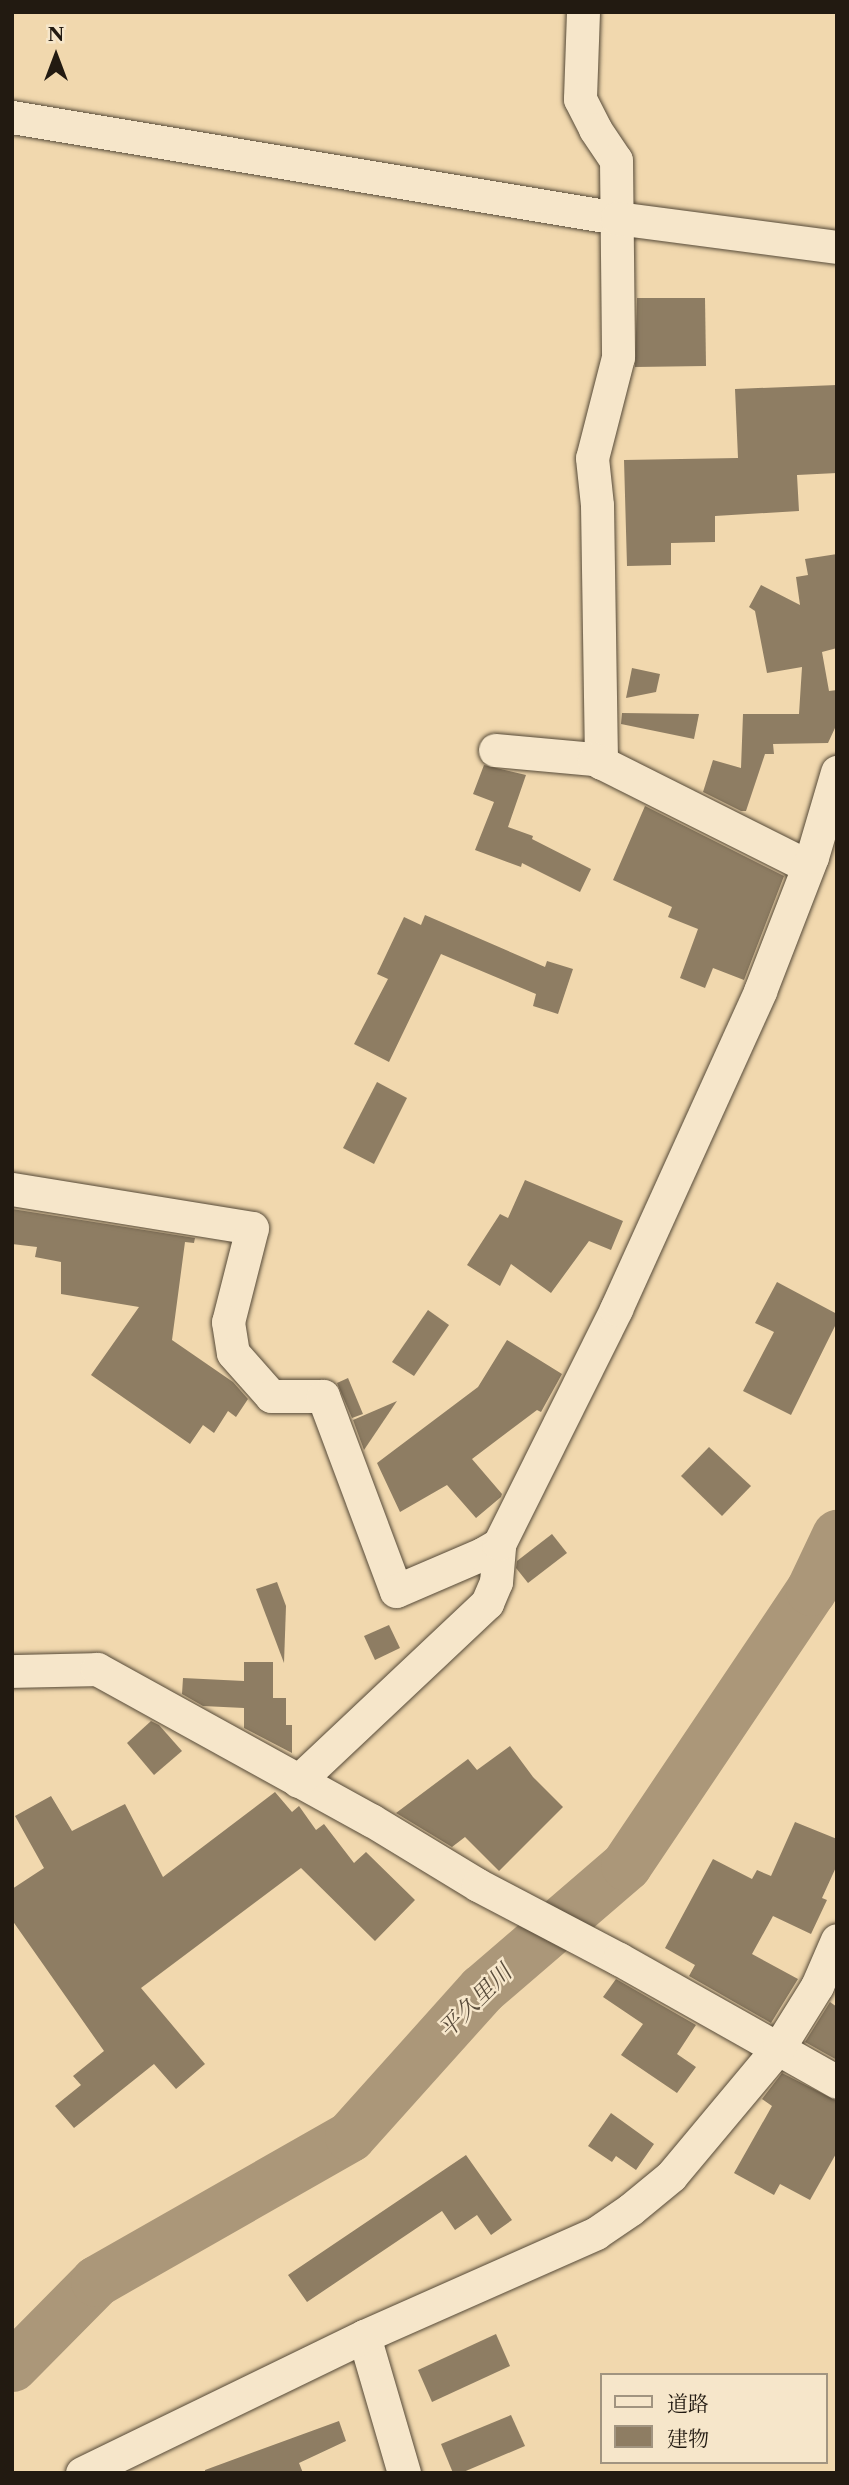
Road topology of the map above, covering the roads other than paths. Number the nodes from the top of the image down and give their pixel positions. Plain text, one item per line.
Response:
1 (583, 12) edge
2 (12, 117) edge
3 (617, 218) junction
4 (837, 247) edge
5 (495, 750) dead end
6 (601, 763) junction
7 (837, 772) edge
8 (808, 866) junction
9 (12, 1189) edge
10 (499, 1544) junction
11 (12, 1671) edge
12 (298, 1781) junction
13 (837, 1940) edge
14 (779, 2047) junction
15 (837, 2082) edge
16 (364, 2336) junction
17 (133, 2460) edge
18 (82, 2473) edge
19 (404, 2473) edge

1 - 3 street
2 - 3 street
3 - 4 street
3 - 6 street
5 - 6 street
6 - 8 street
7 - 8 street
8 - 10 street
9 - 10 street
10 - 12 street
11 - 12 street
12 - 14 street
13 - 14 street
14 - 15 street
14 - 16 street
16 - 17 street
16 - 19 street
17 - 18 street

